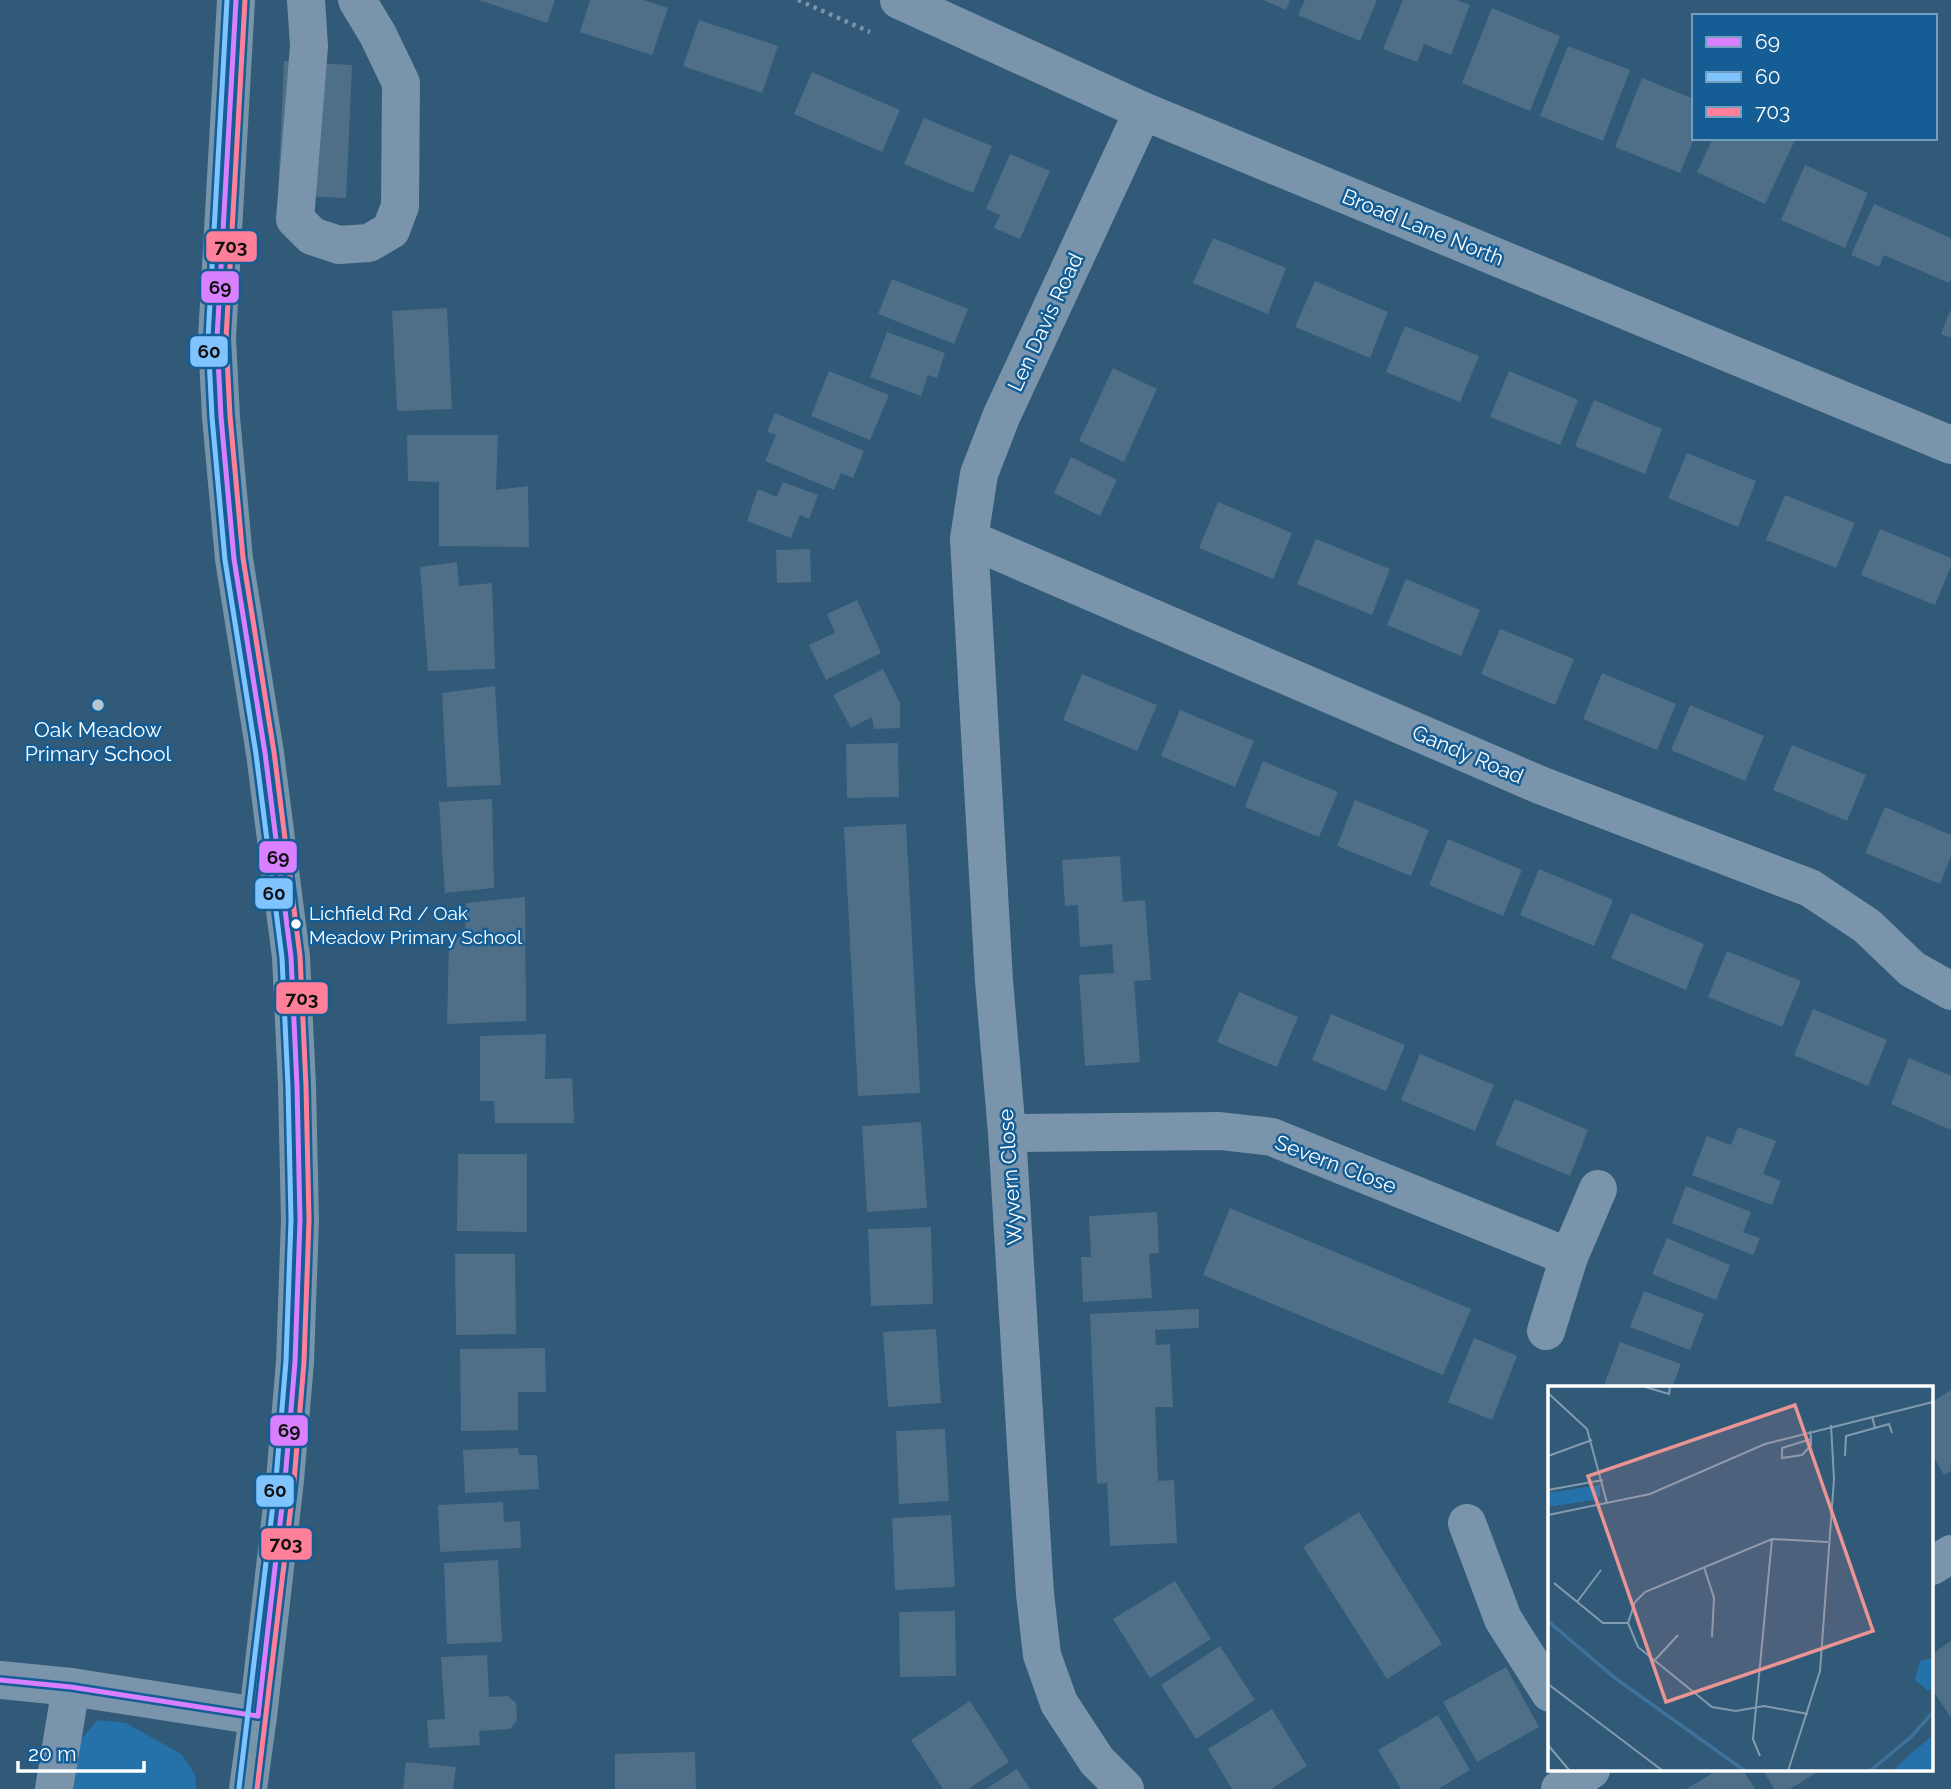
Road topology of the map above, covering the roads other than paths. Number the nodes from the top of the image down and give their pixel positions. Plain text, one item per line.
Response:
1 (236, 0) edge
2 (306, 0) edge
3 (357, 0) edge
4 (898, 0) edge
5 (1143, 111) junction
6 (1951, 445) edge
7 (969, 539) junction
8 (1951, 991) edge
9 (1007, 1133) junction
10 (1598, 1189) dead end
11 (1569, 1257) junction
12 (1546, 1331) dead end
13 (1467, 1523) dead end
14 (1951, 1554) edge
15 (1934, 1565) edge
16 (0, 1680) edge
17 (71, 1687) junction
18 (1548, 1690) edge
19 (258, 1716) junction
20 (1588, 1772) edge
21 (54, 1789) edge
22 (248, 1789) edge
23 (1125, 1789) edge
24 (1560, 1789) edge

1 - 19 main road
2 - 3 street
4 - 5 street, Broad Lane North
5 - 6 street, Broad Lane North
5 - 7 street, Len Davis Road
7 - 8 street, Gandy Road
7 - 9 street, Wyvern Close
9 - 11 street, Severn Close
9 - 23 street, Wyvern Close
10 - 11 street
11 - 12 street
13 - 18 street
14 - 15 street
16 - 17 street
17 - 19 street
17 - 21 street
19 - 22 main road
20 - 24 street

